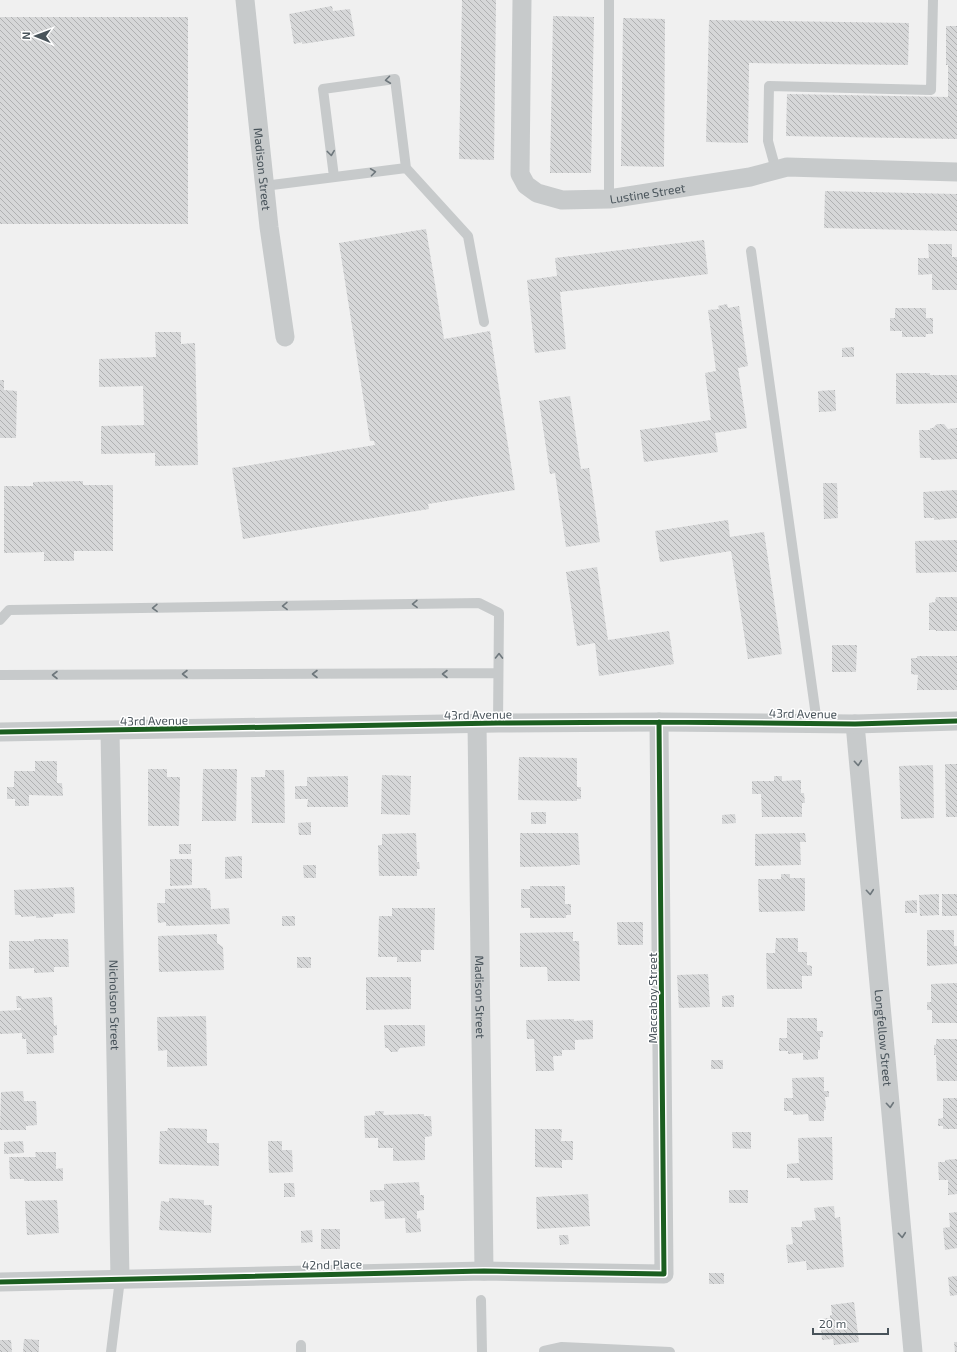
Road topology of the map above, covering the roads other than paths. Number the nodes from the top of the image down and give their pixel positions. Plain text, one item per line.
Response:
1 (245, 0) edge
2 (522, 0) edge
3 (609, 0) edge
4 (933, 0) edge
5 (406, 168) junction
6 (776, 170) junction
7 (957, 172) edge
8 (334, 177) junction
9 (264, 186) junction
10 (609, 199) junction
11 (751, 251) dead end
12 (484, 322) dead end
13 (285, 337) dead end
14 (0, 620) edge
15 (498, 673) junction
16 (0, 675) edge
17 (957, 720) edge
18 (659, 722) junction
19 (477, 723) junction
20 (498, 723) junction
21 (817, 723) junction
22 (855, 724) junction
23 (110, 731) junction
24 (0, 732) edge
25 (484, 1271) junction
26 (664, 1274) joint
27 (120, 1279) junction
28 (0, 1282) edge
29 (481, 1300) dead end
30 (111, 1352) edge
31 (482, 1352) edge
32 (544, 1352) edge
33 (670, 1352) edge
34 (913, 1352) edge

1 - 9 street, Madison Street
2 - 10 street, Lustine Street
3 - 10 lane
4 - 6 lane
8 -> 5 lane
5 -> 8 lane
5 - 12 lane
6 - 7 street, Lustine Street
6 - 10 street, Lustine Street
8 - 9 lane
9 - 13 street, Madison Street
11 - 21 lane
15 -> 14 lane
15 -> 16 lane
15 - 20 lane
17 - 22 street, 43rd Avenue
18 - 20 street, 43rd Avenue
18 - 21 street, 43rd Avenue
18 - 26 street, Maccaboy Street
19 - 20 street, 43rd Avenue
19 - 23 street, 43rd Avenue
19 - 25 street, Madison Street
21 - 22 street, 43rd Avenue
22 -> 34 street, Longfellow Street
23 - 24 street, 43rd Avenue
23 - 27 street, Nicholson Street
25 - 26 street, 42nd Place
25 - 27 street, 42nd Place
27 - 28 street, 42nd Place
27 - 30 lane
29 - 31 lane
32 - 33 lane

